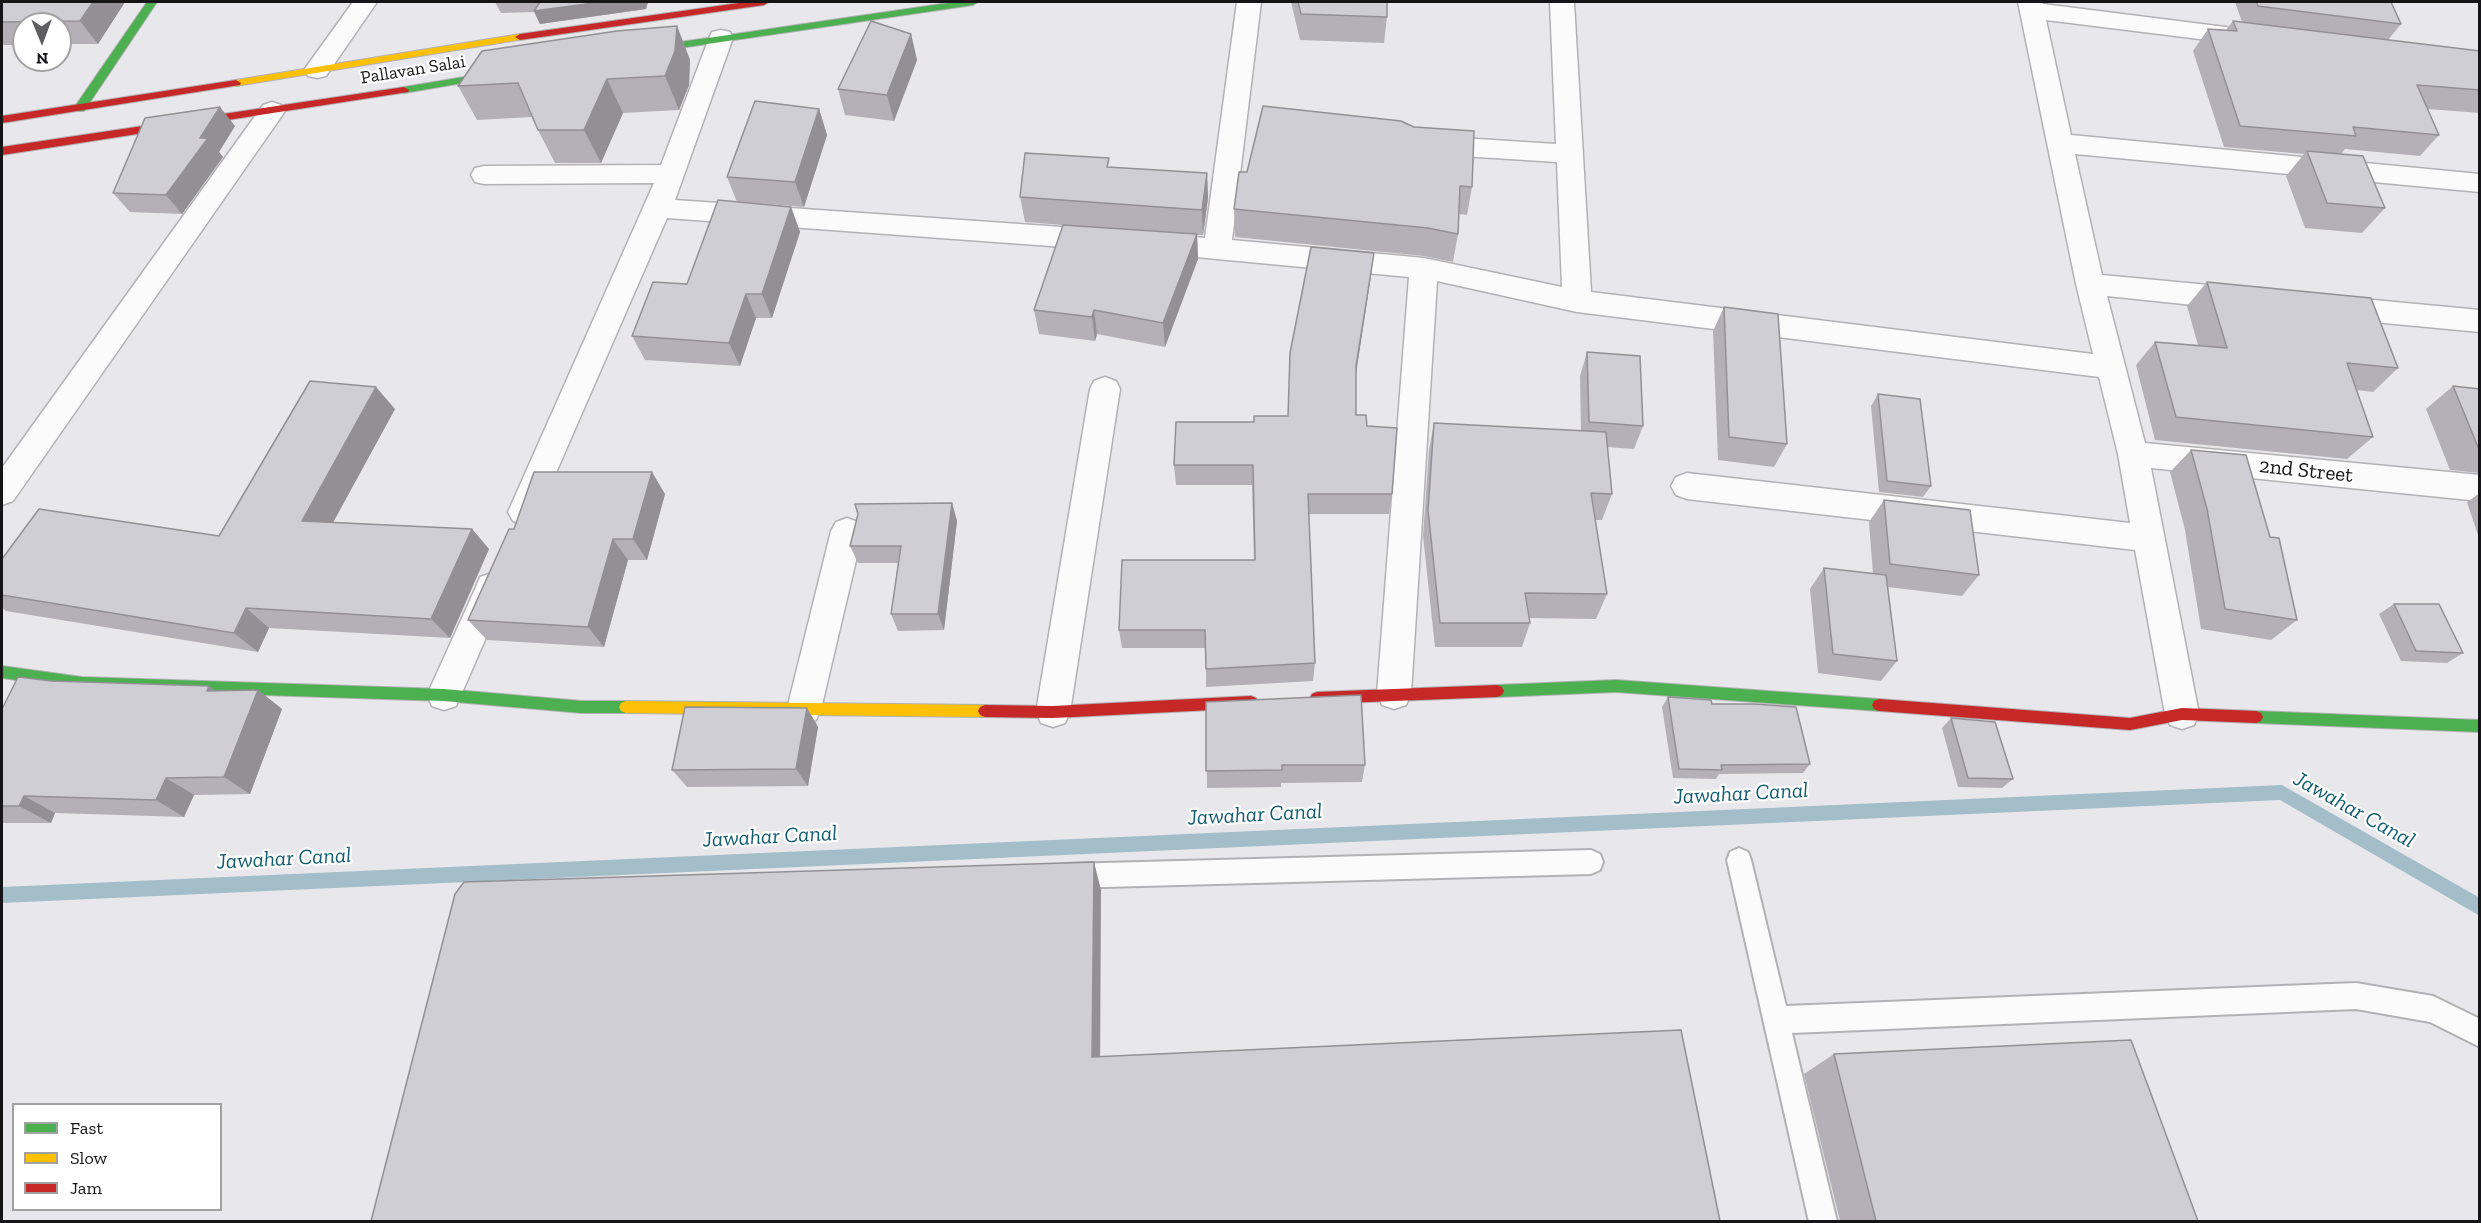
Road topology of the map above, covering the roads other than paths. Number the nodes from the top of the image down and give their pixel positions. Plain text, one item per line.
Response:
1 (152, 2) edge
2 (365, 2) edge
3 (764, 2) edge
4 (973, 2) edge
5 (1249, 2) edge
6 (1562, 2) edge
7 (703, 6) edge
8 (2031, 6) edge
9 (721, 38) junction
10 (2268, 39) edge
11 (622, 54) edge
12 (317, 70) junction
13 (517, 71) edge
14 (80, 108) junction
15 (272, 111) junction
16 (2, 120) edge
17 (2059, 143) junction
18 (1410, 144) edge
19 (2, 151) edge
20 (1569, 154) junction
21 (671, 174) junction
22 (484, 176) dead end
23 (2480, 183) edge
24 (658, 208) junction
25 (1217, 248) junction
26 (1424, 268) junction
27 (2090, 284) junction
28 (1577, 301) junction
29 (2267, 301) edge
30 (2302, 304) edge
31 (2480, 321) edge
32 (2110, 367) junction
33 (1105, 389) dead end
34 (2133, 454) junction
35 (1688, 486) dead end
36 (2480, 488) edge
37 (2, 492) edge
38 (847, 531) dead end
39 (516, 533) edge
40 (2150, 538) junction
41 (501, 565) edge
42 (2, 672) edge
43 (1394, 694) junction
44 (444, 695) junction
45 (1300, 699) edge
46 (1264, 701) edge
47 (804, 710) junction
48 (1053, 712) junction
49 (2182, 714) junction
50 (2480, 726) edge
51 (1739, 860) dead end
52 (1590, 862) dead end
53 (1043, 877) edge
54 (1776, 1020) junction
55 (2480, 1034) edge
56 (1823, 1221) edge

1 - 14 street
2 - 12 street
3 - 7 street
4 - 9 street
5 - 25 street
6 - 20 street
7 - 12 street
8 - 10 street
8 - 17 street
9 - 11 street
9 - 21 street
12 - 14 street
13 - 15 street, Pallavan Salai
14 - 16 street
15 - 19 street, Pallavan Salai
15 - 37 street
17 - 23 street
17 - 27 street
18 - 20 street
20 - 28 street
21 - 22 street
21 - 24 street
24 - 25 street
24 - 39 street
25 - 26 street
26 - 28 street
26 - 43 street
27 - 29 street
27 - 32 street
28 - 32 street
30 - 31 street
32 - 34 street
33 - 48 street
34 - 36 street, 2nd Street
34 - 40 street
35 - 40 street
38 - 47 street
40 - 49 street
41 - 44 street
42 - 44 street
43 - 45 street
43 - 49 street
44 - 47 street
46 - 48 street
47 - 48 street
49 - 50 street
51 - 54 lane
52 - 53 lane
54 - 55 lane
54 - 56 lane

